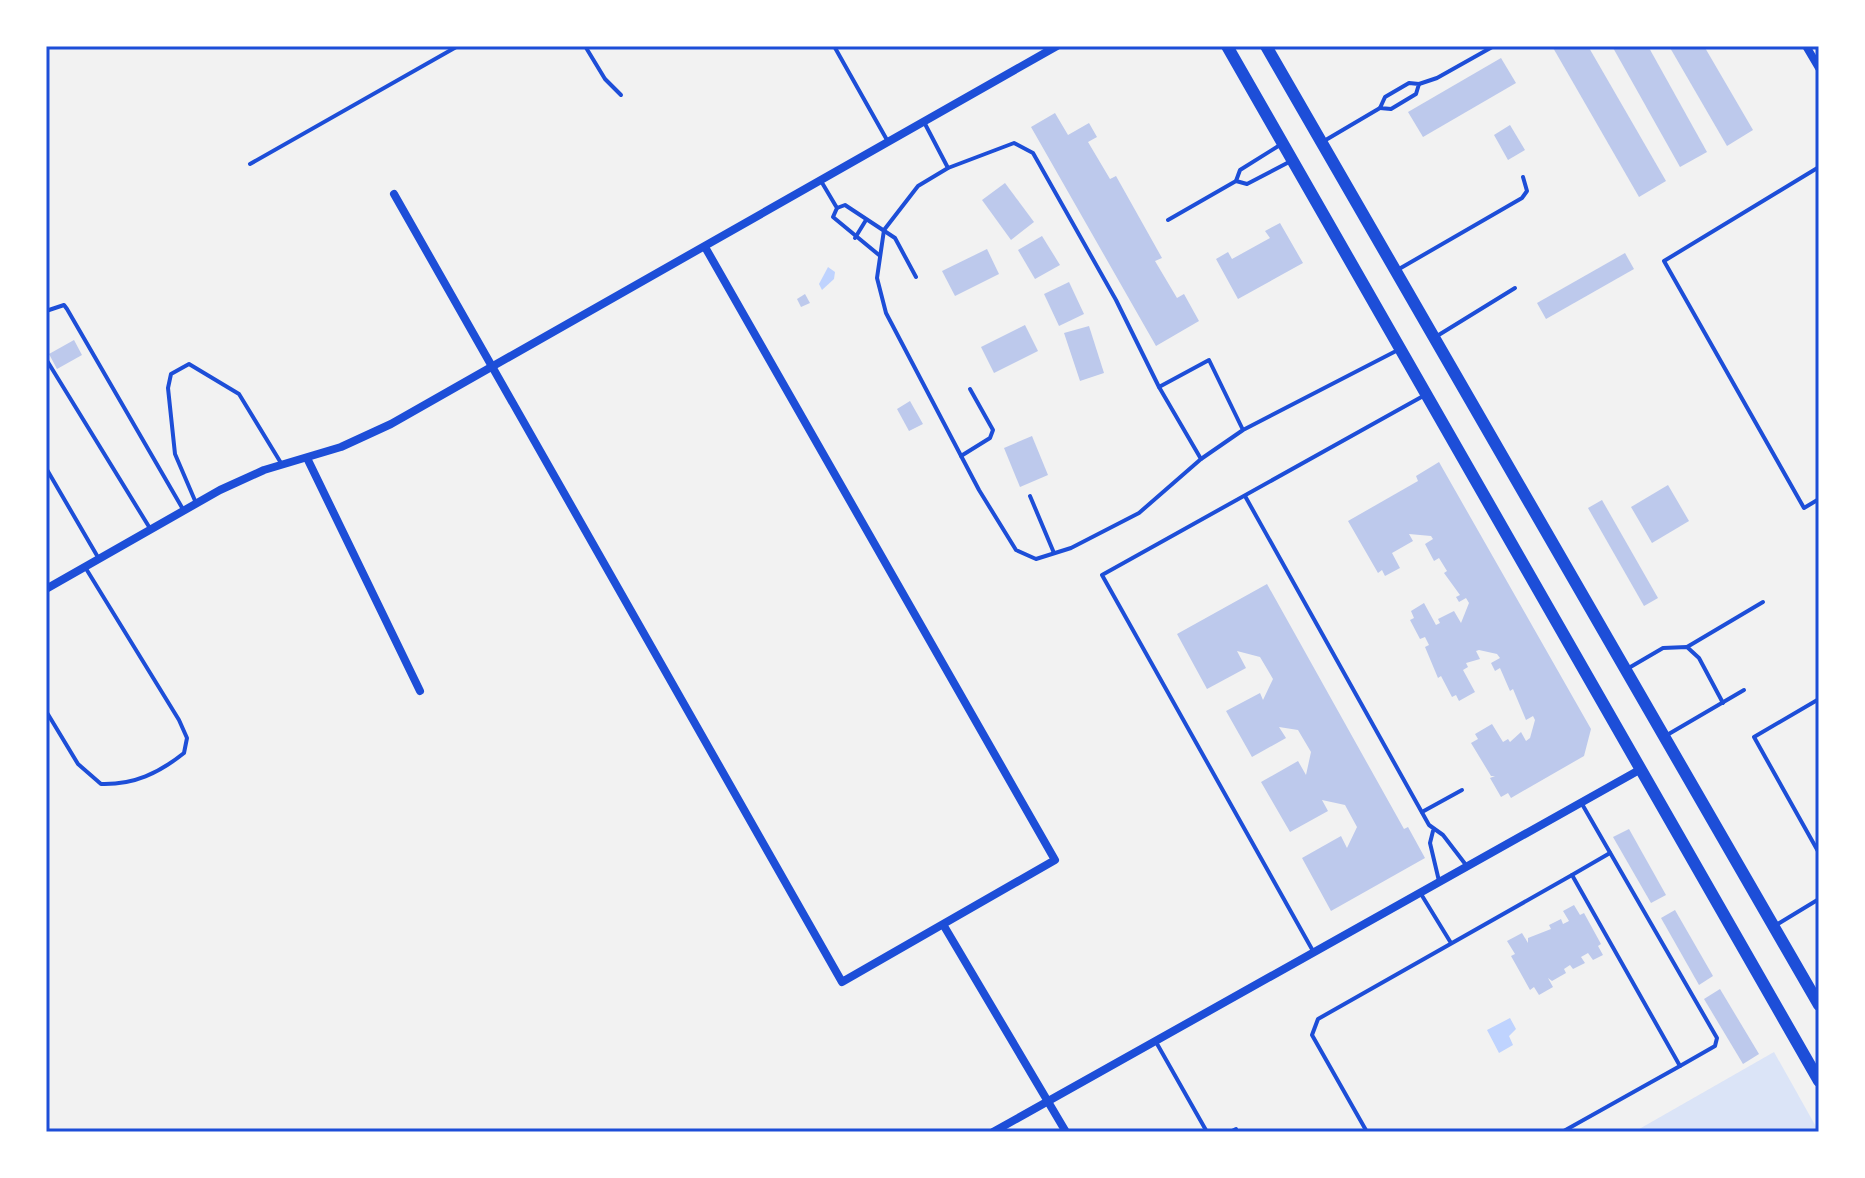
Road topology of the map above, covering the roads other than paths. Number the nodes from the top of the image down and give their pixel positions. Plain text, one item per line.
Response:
1 (458, 46) edge
2 (585, 46) edge
3 (834, 46) edge
4 (1057, 46) edge
5 (1227, 46) edge
6 (1266, 46) edge
7 (1494, 46) edge
8 (1806, 46) edge
9 (1819, 68) edge
10 (1419, 84) junction
11 (621, 95) dead end
12 (1380, 108) junction
13 (924, 122) junction
14 (888, 142) junction
15 (1322, 142) junction
16 (1282, 143) junction
17 (1292, 160) junction
18 (250, 164) dead end
19 (1819, 167) edge
20 (948, 168) junction
21 (1523, 177) dead end
22 (821, 181) junction
23 (1236, 181) junction
24 (394, 194) dead end
25 (837, 208) junction
26 (866, 220) junction
27 (1168, 220) dead end
28 (884, 230) junction
29 (855, 238) junction
30 (705, 247) junction
31 (880, 256) junction
32 (1397, 270) junction
33 (916, 277) dead end
34 (1515, 288) dead end
35 (46, 311) edge
36 (1437, 336) junction
37 (1400, 349) junction
38 (46, 359) edge
39 (494, 368) junction
40 (1159, 387) junction
41 (970, 389) dead end
42 (1426, 394) junction
43 (1243, 430) junction
44 (961, 456) junction
45 (307, 458) junction
46 (1201, 459) junction
47 (282, 465) junction
48 (46, 468) edge
49 (1030, 496) dead end
50 (1245, 496) junction
51 (1819, 499) edge
52 (197, 504) junction
53 (184, 511) junction
54 (151, 530) junction
55 (1054, 553) junction
56 (99, 559) junction
57 (85, 567) junction
58 (46, 589) edge
59 (1763, 602) dead end
60 (1687, 647) junction
61 (1627, 669) junction
62 (1744, 690) dead end
63 (420, 691) dead end
64 (1819, 699) edge
65 (1723, 703) junction
66 (46, 711) edge
67 (1665, 736) junction
68 (1641, 769) junction
69 (1462, 790) dead end
70 (1581, 802) junction
71 (1422, 813) junction
72 (1433, 831) junction
73 (1610, 853) junction
74 (1819, 853) edge
75 (1467, 866) junction
76 (1572, 875) junction
77 (1439, 881) junction
78 (1420, 892) junction
79 (1819, 899) edge
80 (944, 926) junction
81 (1774, 926) junction
82 (1451, 943) junction
83 (1313, 951) junction
84 (1819, 1005) edge
85 (1154, 1040) junction
86 (1680, 1066) junction
87 (1819, 1081) edge
88 (1048, 1100) junction
89 (1236, 1129) dead end
90 (993, 1132) edge
91 (1066, 1132) edge
92 (1207, 1132) edge
93 (1230, 1132) edge
94 (1367, 1132) edge
95 (1562, 1132) edge

1 - 18 lane
2 - 11 lane
3 - 14 lane
4 - 13 street
5 - 16 main road
6 - 15 main road
7 - 10 lane
8 - 9 street
10 - 12 lane
10 - 12 lane
12 - 15 lane
13 - 14 street
13 - 20 lane
14 - 22 street
15 - 32 main road
16 - 17 main road
16 - 23 lane
17 - 23 lane
17 - 37 main road
19 - 51 lane
20 - 28 lane
20 - 40 lane
21 - 32 lane
22 - 25 lane
22 - 30 street
23 - 27 lane
24 - 39 street
25 - 26 lane
25 - 29 lane
26 - 28 lane
26 - 29 lane
28 - 31 lane
28 - 33 lane
29 - 31 lane
30 - 39 street
30 - 80 street
31 - 44 lane
32 - 36 main road
34 - 36 lane
35 - 53 lane
36 - 61 main road
37 - 42 main road
37 - 43 lane
38 - 54 lane
39 - 45 street
39 - 80 street
40 - 43 lane
40 - 46 lane
41 - 44 lane
42 - 50 lane
42 - 68 main road
43 - 46 lane
44 - 55 lane
45 - 47 street
45 - 63 street
46 - 55 lane
47 - 52 street
47 - 52 lane
48 - 56 lane
49 - 55 lane
50 - 71 lane
50 - 83 lane
52 - 53 street
53 - 54 street
54 - 56 street
56 - 57 street
57 - 58 street
57 - 66 lane
59 - 60 lane
60 - 61 lane
60 - 65 lane
61 - 67 main road
62 - 65 lane
64 - 74 lane
65 - 67 lane
67 - 81 main road
68 - 70 street
68 - 87 main road
69 - 71 lane
70 - 73 lane
70 - 75 street
71 - 72 lane
72 - 75 lane
72 - 77 lane
73 - 76 lane
73 - 86 lane
75 - 77 street
76 - 82 lane
76 - 86 lane
77 - 78 street
78 - 82 lane
78 - 83 street
79 - 81 lane
80 - 88 street
81 - 84 main road
82 - 94 lane
83 - 85 street
85 - 88 street
85 - 92 lane
86 - 95 lane
88 - 90 street
88 - 91 street
89 - 93 lane

